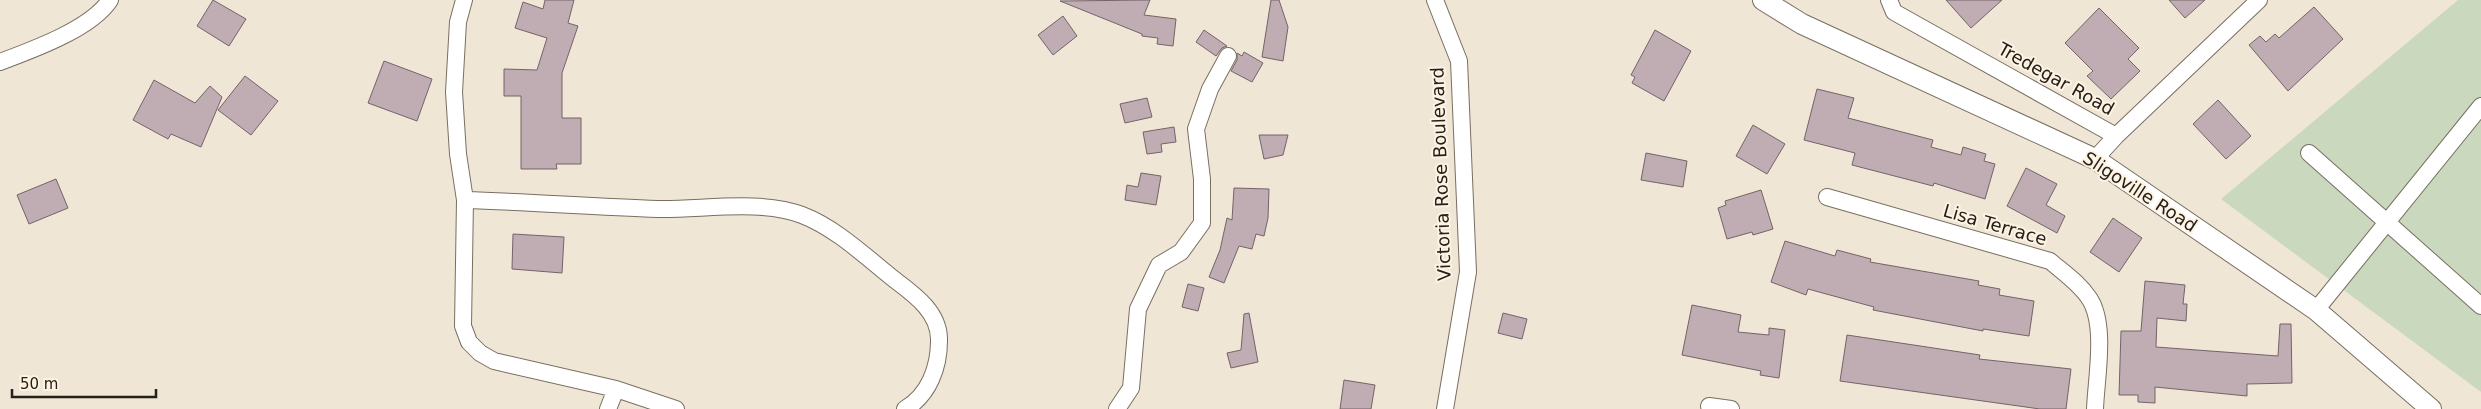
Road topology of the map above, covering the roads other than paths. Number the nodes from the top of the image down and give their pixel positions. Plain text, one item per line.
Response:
1 (110, 0) edge
2 (464, 0) edge
3 (1435, 0) edge
4 (1763, 0) edge
5 (1888, 0) edge
6 (2259, 0) edge
7 (1228, 56) dead end
8 (0, 62) edge
9 (2481, 106) edge
10 (2116, 136) junction
11 (2308, 153) dead end
12 (2095, 159) junction
13 (1827, 197) dead end
14 (465, 200) junction
15 (2386, 222) junction
16 (2481, 306) edge
17 (2316, 310) junction
18 (616, 389) junction
19 (1708, 406) dead end
20 (608, 409) edge
21 (676, 409) edge
22 (905, 409) edge
23 (1117, 409) edge
24 (1445, 409) edge
25 (1731, 409) edge
26 (2095, 409) edge
27 (2431, 409) edge

1 - 8 street
2 - 14 street
3 - 24 street, Victoria Rose Boulevard
4 - 12 street, Sligoville Road
5 - 10 street, Tredegar Road
6 - 10 street, Tredegar Road
7 - 23 street
9 - 15 street
10 - 12 street
11 - 15 street
12 - 17 street, Sligoville Road
13 - 26 street, Lisa Terrace
14 - 18 street
14 - 22 street
15 - 16 street
15 - 17 street
17 - 27 street, Sligoville Road
18 - 20 street
18 - 21 street
19 - 25 street

